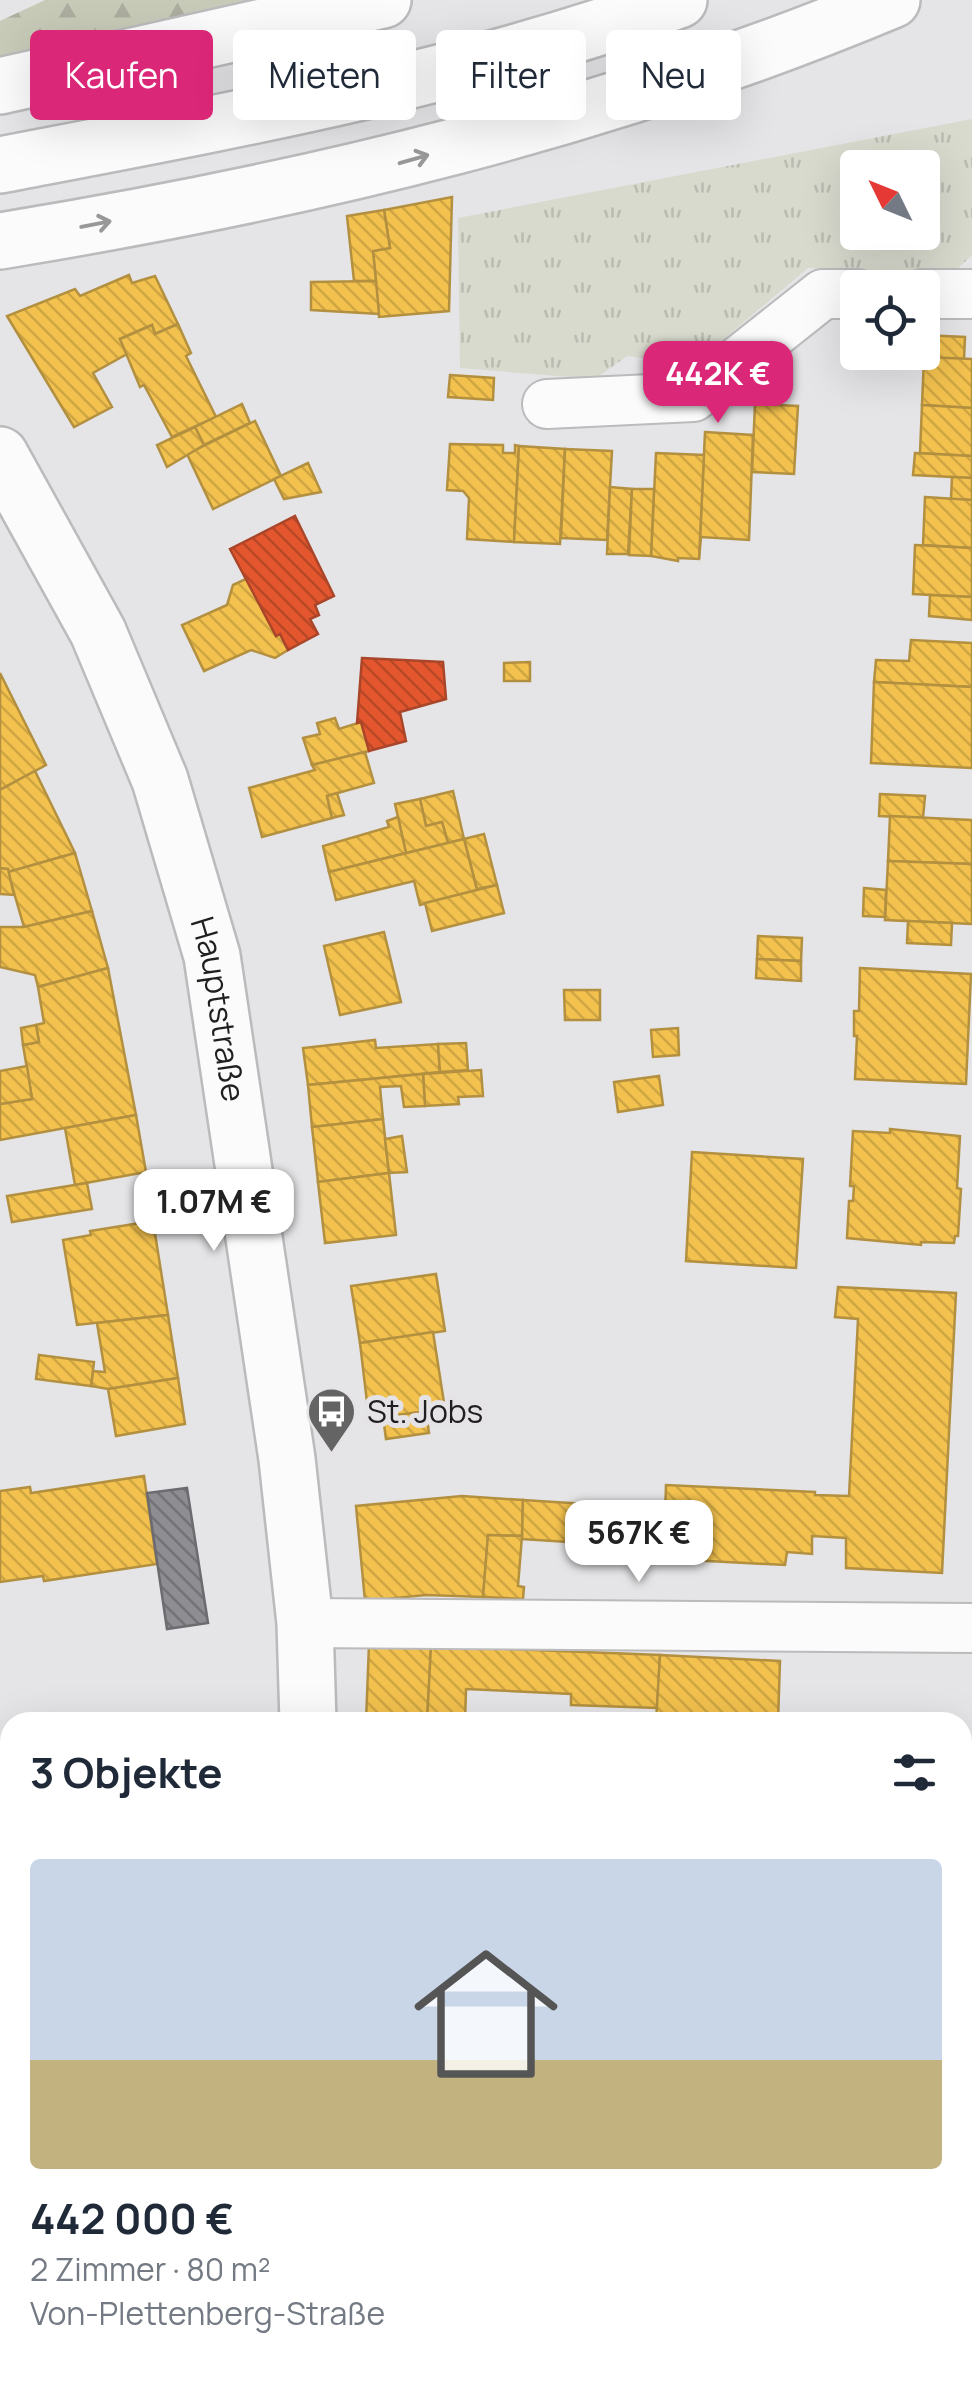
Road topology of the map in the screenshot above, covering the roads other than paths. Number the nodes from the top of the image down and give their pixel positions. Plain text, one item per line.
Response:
1 (383, 0) edge
2 (679, 0) edge
3 (892, 0) edge
4 (0, 86) edge
5 (0, 165) edge
6 (0, 241) edge
7 (840, 294) edge
8 (940, 294) edge
9 (972, 294) edge
10 (547, 404) dead end
11 (0, 455) edge
12 (305, 1623) junction
13 (972, 1628) edge
14 (308, 1712) edge

1 - 4 main road
2 - 5 main road
6 -> 3 main road
7 - 10 street
8 - 9 street
11 - 12 main road, Hauptstraße
12 - 13 street
12 - 14 main road, Hauptstraße

